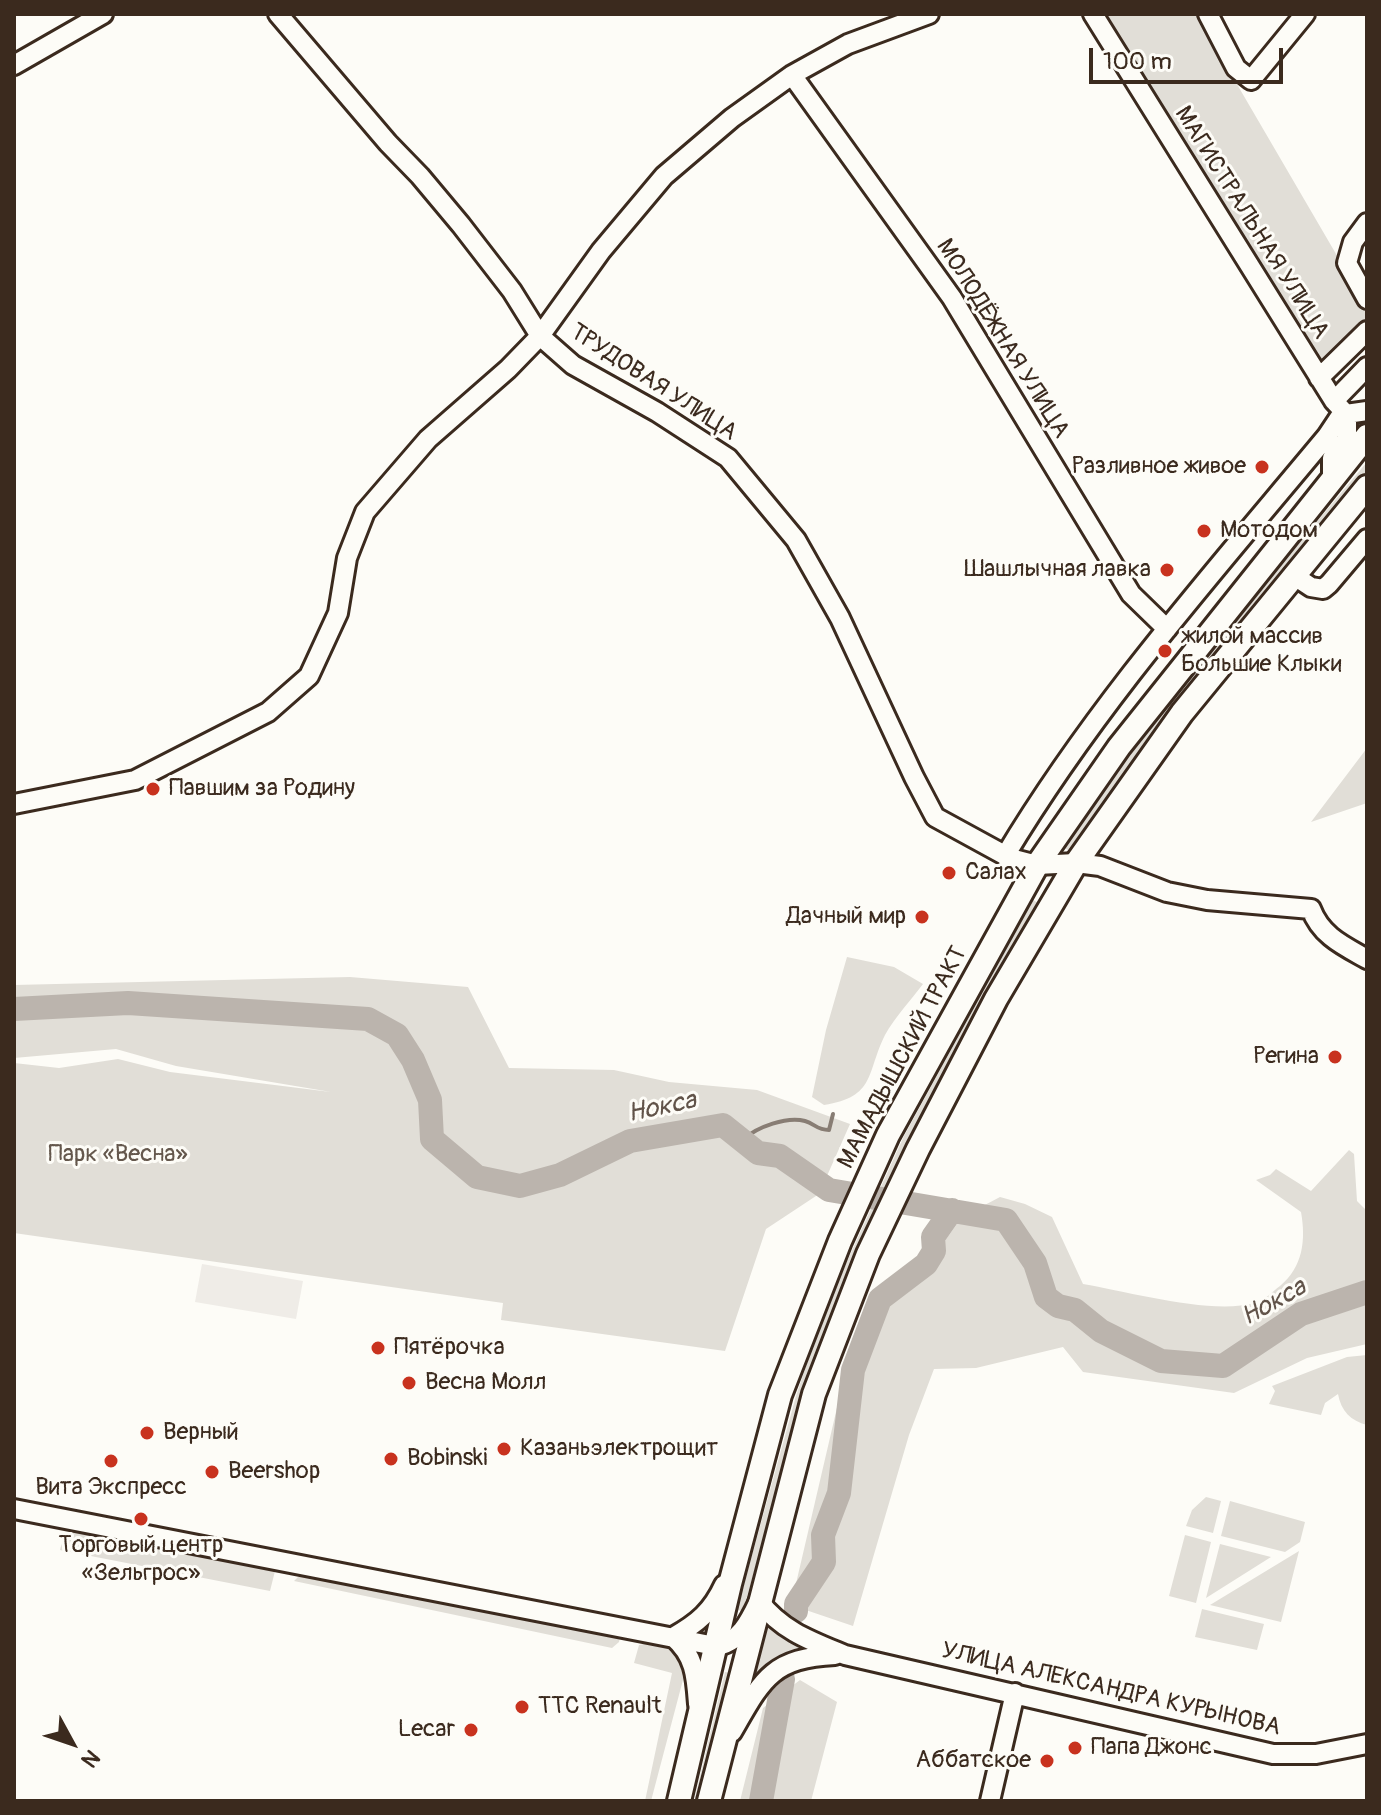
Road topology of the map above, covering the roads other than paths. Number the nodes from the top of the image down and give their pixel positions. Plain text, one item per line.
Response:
1 (103, 14) edge
2 (278, 14) edge
3 (929, 14) edge
4 (1093, 14) edge
5 (1208, 14) edge
6 (1305, 14) edge
7 (14, 65) edge
8 (792, 75) junction
9 (1367, 223) edge
10 (1367, 299) edge
11 (1367, 331) edge
12 (540, 336) junction
13 (1367, 367) edge
14 (1319, 378) junction
15 (1341, 409) junction
16 (1367, 411) edge
17 (1367, 436) edge
18 (1332, 479) junction
19 (1367, 487) edge
20 (1367, 539) edge
21 (1293, 575) junction
22 (1167, 629) junction
23 (14, 804) edge
24 (1005, 856) junction
25 (1076, 863) junction
26 (1037, 865) junction
27 (1367, 959) edge
28 (14, 1509) edge
29 (738, 1555) junction
30 (759, 1601) junction
31 (673, 1637) junction
32 (715, 1646) junction
33 (845, 1655) junction
34 (1015, 1693) junction
35 (699, 1715) junction
36 (1367, 1744) edge
37 (721, 1751) junction
38 (679, 1801) edge
39 (709, 1801) edge
40 (990, 1801) edge

1 - 7 street
2 - 12 street, ТРУДОВАЯ УЛИЦА
3 - 8 street
4 - 14 street, МАГИСТРАЛЬНАЯ УЛИЦА
5 - 6 street
8 - 12 street
8 - 22 street, МОЛОДЁЖНАЯ УЛИЦА
9 - 10 street
11 - 14 street
12 - 23 street
12 - 24 street, ТРУДОВАЯ УЛИЦА
13 - 15 street
14 - 15 street, МАГИСТРАЛЬНАЯ УЛИЦА
15 - 16 street
15 - 18 street
15 - 22 street
17 - 18 main road, МАМАДЫШСКИЙ ТРАКТ
18 - 26 main road, МАМАДЫШСКИЙ ТРАКТ
19 - 21 main road
20 - 21 street
21 - 25 main road
22 - 24 street
24 - 26 street, ТРУДОВАЯ УЛИЦА
25 - 26 street, ТРУДОВАЯ УЛИЦА
25 - 27 street, ТРУДОВАЯ УЛИЦА
25 - 30 main road
26 - 29 main road, МАМАДЫШСКИЙ ТРАКТ
28 - 31 street
29 - 31 street
29 - 32 main road, МАМАДЫШСКИЙ ТРАКТ
30 - 32 street
30 - 33 street, УЛИЦА АЛЕКСАНДРА КУРЫНОВА
30 - 37 main road
31 - 32 street
31 - 35 street
32 - 35 main road, МАМАДЫШСКИЙ ТРАКТ
33 - 34 street, УЛИЦА АЛЕКСАНДРА КУРЫНОВА
33 - 37 street, УЛИЦА АЛЕКСАНДРА КУРЫНОВА
34 - 36 street, УЛИЦА АЛЕКСАНДРА КУРЫНОВА
34 - 40 street
35 - 38 main road, МАМАДЫШСКИЙ ТРАКТ
37 - 39 main road

